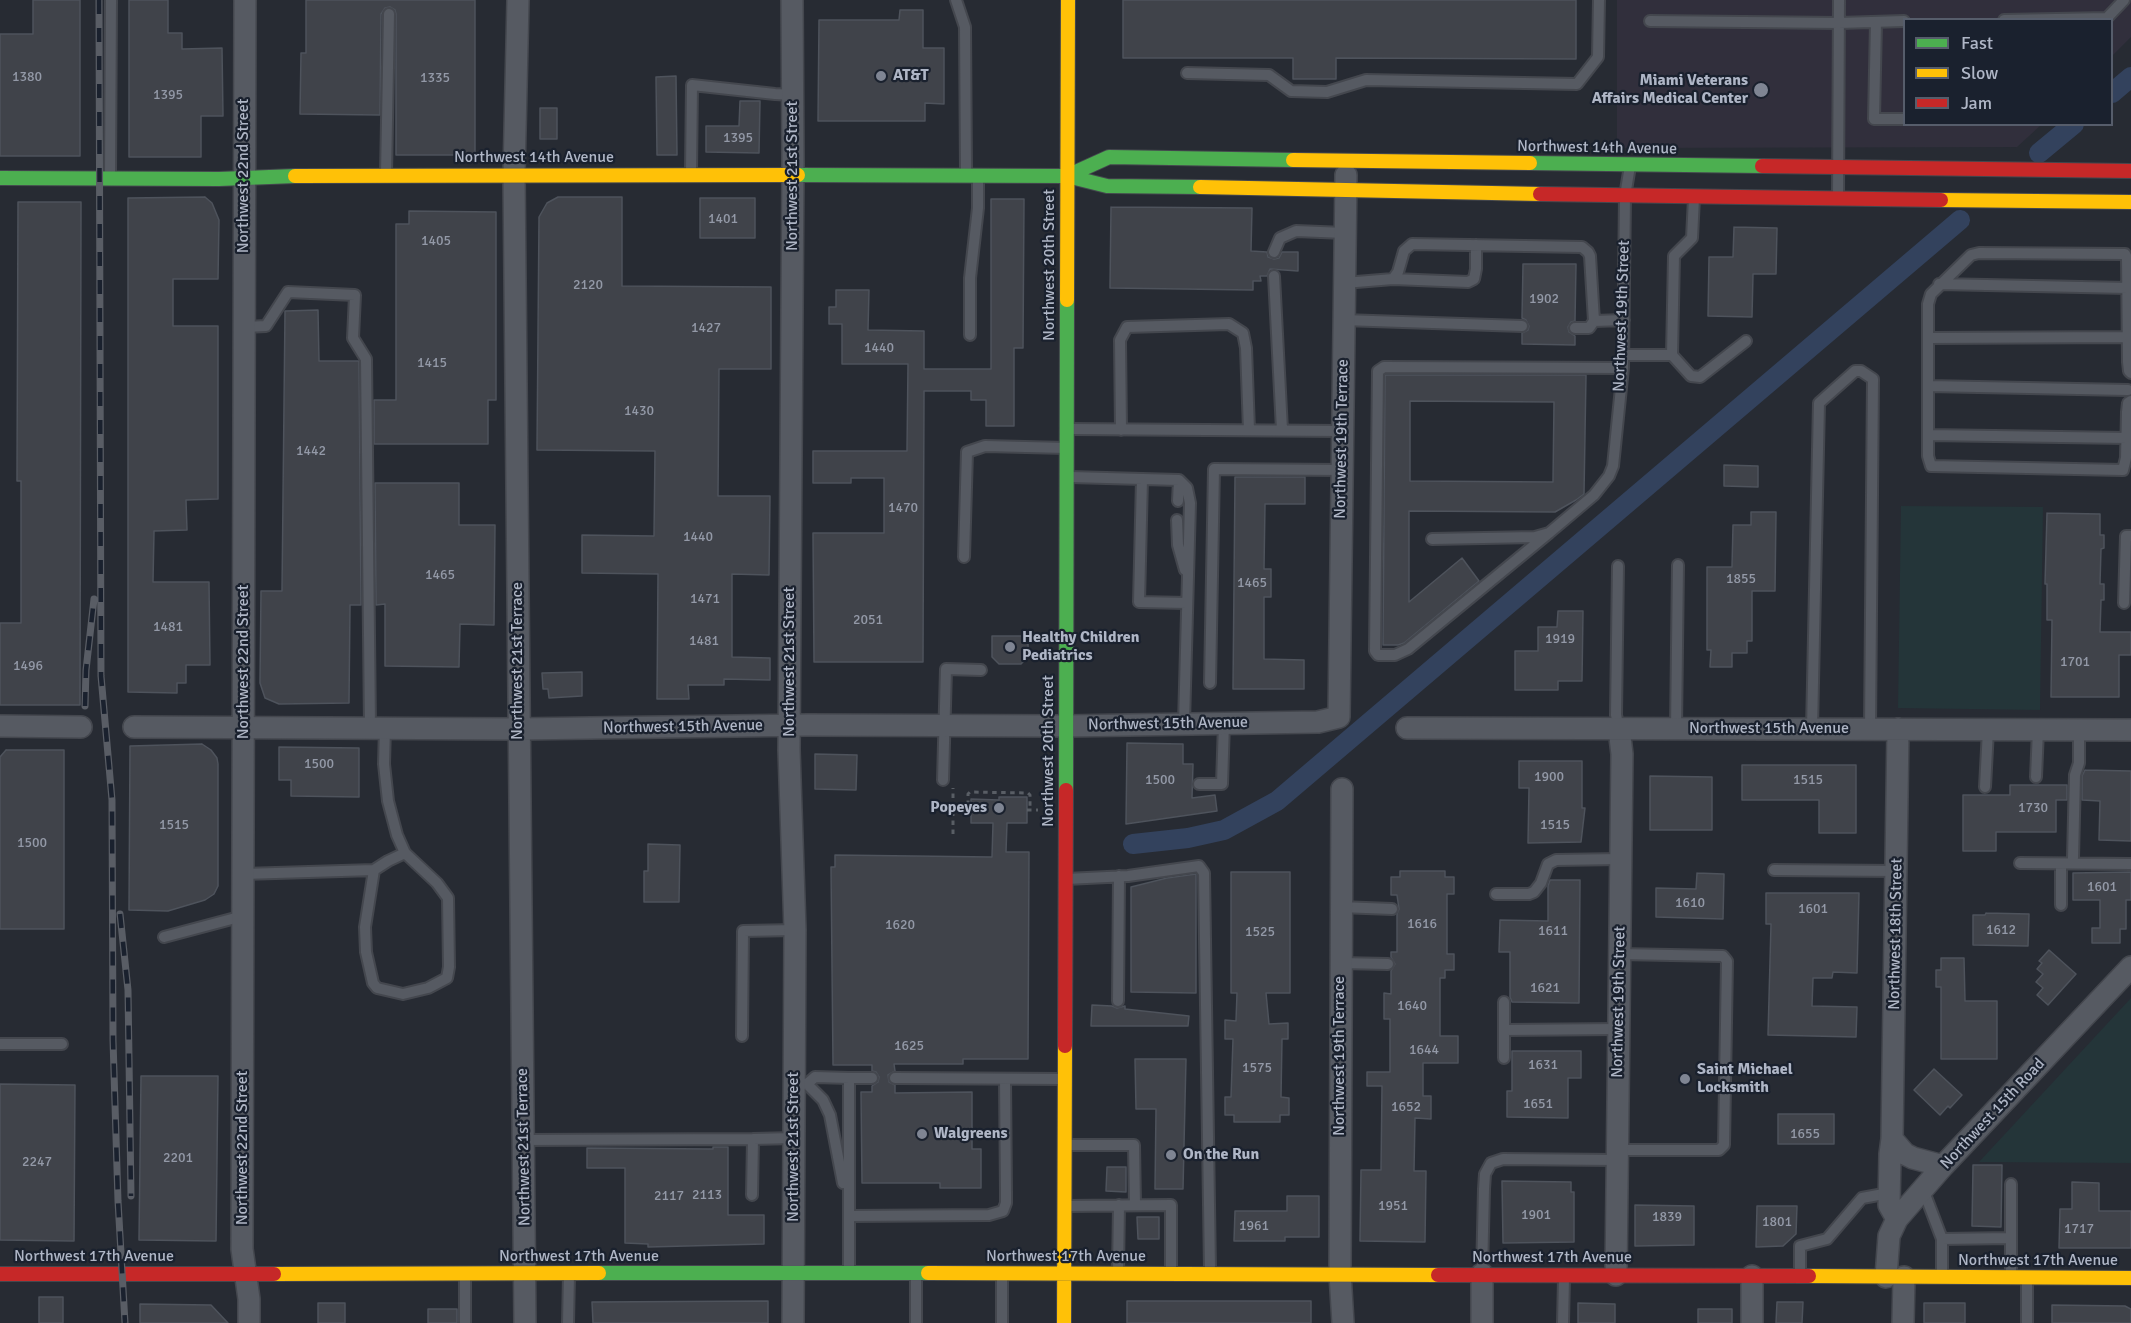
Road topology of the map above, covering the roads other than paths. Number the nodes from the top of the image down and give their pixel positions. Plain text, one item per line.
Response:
1 (111, 0) edge
2 (245, 0) edge
3 (518, 0) edge
4 (792, 0) edge
5 (956, 0) edge
6 (1068, 0) edge
7 (1599, 0) edge
8 (1839, 0) edge
9 (2124, 0) edge
10 (389, 14) dead end
11 (2107, 18) edge
12 (1650, 21) dead end
13 (1903, 21) edge
14 (1876, 22) junction
15 (1839, 23) junction
16 (1187, 73) dead end
17 (793, 94) junction
18 (1903, 119) edge
19 (1346, 160) junction
20 (1630, 165) junction
21 (1838, 168) junction
22 (2131, 171) edge
23 (514, 174) junction
24 (386, 175) junction
25 (690, 175) junction
26 (793, 175) junction
27 (1067, 176) junction
28 (244, 177) junction
29 (972, 177) junction
30 (0, 178) edge
31 (110, 178) junction
32 (1345, 189) junction
33 (1624, 196) junction
34 (1694, 197) junction
35 (1838, 199) junction
36 (2131, 202) edge
37 (1345, 233) junction
38 (1476, 245) junction
39 (1274, 252) dead end
40 (1274, 276) dead end
41 (1393, 279) junction
42 (1344, 283) junction
43 (1939, 284) junction
44 (2128, 288) junction
45 (1343, 320) junction
46 (1624, 320) junction
47 (1594, 321) junction
48 (1522, 326) dead end
49 (245, 327) junction
50 (1575, 328) dead end
51 (970, 335) dead end
52 (2128, 337) junction
53 (1928, 338) junction
54 (1746, 342) dead end
55 (1623, 355) junction
56 (1672, 355) junction
57 (1623, 368) junction
58 (2130, 372) edge
59 (1928, 386) junction
60 (2128, 390) junction
61 (2130, 402) edge
62 (1066, 429) junction
63 (1120, 430) junction
64 (1248, 430) junction
65 (1282, 430) junction
66 (1342, 431) junction
67 (1928, 435) junction
68 (2127, 438) junction
69 (1066, 448) junction
70 (1341, 470) junction
71 (1066, 476) junction
72 (1142, 478) junction
73 (1179, 480) junction
74 (1178, 501) dead end
75 (1178, 520) dead end
76 (1549, 533) junction
77 (2131, 536) edge
78 (1432, 539) dead end
79 (964, 557) dead end
80 (1678, 565) dead end
81 (1618, 566) dead end
82 (1188, 579) junction
83 (1187, 603) junction
84 (2124, 603) dead end
85 (981, 670) dead end
86 (1210, 683) dead end
87 (1339, 717) joint
88 (1184, 723) junction
89 (1224, 723) junction
90 (790, 725) junction
91 (0, 726) edge
92 (243, 726) junction
93 (943, 726) junction
94 (1066, 726) junction
95 (81, 727) dead end
96 (134, 727) dead end
97 (377, 727) junction
98 (1407, 728) dead end
99 (518, 729) junction
100 (1619, 729) junction
101 (1676, 729) junction
102 (1812, 729) junction
103 (1870, 729) junction
104 (1898, 729) junction
105 (1988, 730) junction
106 (2038, 730) junction
107 (2079, 730) junction
108 (2131, 730) edge
109 (2036, 777) dead end
110 (948, 780) road end
111 (1199, 784) dead end
112 (1985, 787) dead end
113 (1342, 789) dead end
114 (405, 853) junction
115 (2073, 858) dead end
116 (1620, 859) junction
117 (2020, 863) dead end
118 (2061, 864) junction
119 (2131, 864) edge
120 (374, 870) junction
121 (1774, 870) dead end
122 (1897, 871) junction
123 (243, 874) junction
124 (1119, 876) junction
125 (1065, 879) junction
126 (1496, 894) dead end
127 (2061, 905) dead end
128 (1340, 907) junction
129 (1392, 909) dead end
130 (243, 916) junction
131 (795, 930) junction
132 (164, 937) dead end
133 (1619, 954) junction
134 (1340, 963) junction
135 (1388, 964) dead end
136 (2131, 967) edge
137 (1118, 1001) dead end
138 (1504, 1002) dead end
139 (1618, 1029) junction
140 (1504, 1030) junction
141 (742, 1036) dead end
142 (0, 1044) edge
143 (62, 1044) dead end
144 (1504, 1058) dead end
145 (849, 1078) junction
146 (872, 1078) dead end
147 (895, 1078) dead end
148 (1005, 1079) junction
149 (1065, 1079) junction
150 (801, 1084) junction
151 (753, 1138) junction
152 (794, 1138) junction
153 (1893, 1139) junction
154 (524, 1140) junction
155 (1065, 1144) junction
156 (1617, 1155) junction
157 (1943, 1166) junction
158 (2011, 1184) dead end
159 (1923, 1189) junction
160 (1889, 1193) junction
161 (752, 1195) dead end
162 (1119, 1205) junction
163 (1135, 1205) junction
164 (1064, 1206) junction
165 (849, 1216) junction
166 (1897, 1219) junction
167 (2011, 1238) junction
168 (1942, 1239) junction
169 (794, 1273) junction
170 (916, 1273) junction
171 (1002, 1273) junction
172 (1064, 1273) junction
173 (1118, 1273) junction
174 (0, 1274) edge
175 (246, 1274) junction
176 (465, 1274) junction
177 (526, 1274) junction
178 (569, 1274) junction
179 (849, 1274) junction
180 (1172, 1274) junction
181 (1210, 1274) junction
182 (1340, 1274) junction
183 (1482, 1274) junction
184 (1564, 1274) junction
185 (1616, 1275) junction
186 (1752, 1276) junction
187 (1800, 1276) junction
188 (1895, 1277) junction
189 (1942, 1277) junction
190 (2011, 1278) junction
191 (2027, 1278) junction
192 (2131, 1278) edge
193 (249, 1323) edge
194 (465, 1323) edge
195 (525, 1323) edge
196 (568, 1323) edge
197 (793, 1323) edge
198 (916, 1323) edge
199 (1002, 1323) edge
200 (1064, 1323) edge
201 (1343, 1323) edge
202 (1482, 1323) edge
203 (1563, 1323) edge
204 (1752, 1323) edge
205 (1903, 1323) edge
206 (2027, 1323) edge

1 - 31 lane
2 - 28 street, Northwest 22nd Street
3 - 23 street, Northwest 21st Terrace
4 - 17 street, Northwest 21st Street
5 - 29 lane
6 - 27 main road, Northwest 20th Street
7 - 16 lane
8 - 15 lane
9 - 11 lane
10 - 24 lane
12 - 15 lane
13 - 14 lane
14 - 15 lane
14 - 18 lane
15 - 21 lane
17 - 25 lane
17 - 26 street, Northwest 21st Street
19 - 20 main road, Northwest 14th Avenue
19 - 27 main road, Northwest 14th Avenue
19 - 32 street, Northwest 19th Terrace
20 - 21 main road, Northwest 14th Avenue
20 - 33 lane, Northwest 19th Street
21 - 22 main road, Northwest 14th Avenue
21 - 35 lane
23 - 24 main road, Northwest 14th Avenue
23 - 25 main road, Northwest 14th Avenue
23 - 99 street, Northwest 21st Terrace
24 - 28 main road, Northwest 14th Avenue
25 - 26 main road, Northwest 14th Avenue
26 - 29 main road, Northwest 14th Avenue
26 - 90 street, Northwest 21st Street
27 - 29 main road, Northwest 14th Avenue
27 - 32 main road, Northwest 14th Avenue
27 - 62 main road, Northwest 20th Street
28 - 31 main road, Northwest 14th Avenue
28 - 49 street, Northwest 22nd Street
29 - 51 lane
30 - 31 main road, Northwest 14th Avenue
32 - 33 main road, Northwest 14th Avenue
32 - 37 street, Northwest 19th Terrace
33 - 34 main road, Northwest 14th Avenue
33 - 46 lane, Northwest 19th Street
34 - 35 main road, Northwest 14th Avenue
34 - 56 lane
35 - 36 main road, Northwest 14th Avenue
37 - 39 lane
37 - 42 street, Northwest 19th Terrace
38 - 41 lane
38 - 41 lane
38 - 47 lane
40 - 65 lane
41 - 42 lane
42 - 45 street, Northwest 19th Terrace
43 - 44 lane
43 - 44 lane
43 - 53 lane
44 - 52 lane
45 - 48 lane
45 - 66 street, Northwest 19th Terrace
46 - 47 lane
46 - 55 lane, Northwest 19th Street
47 - 50 lane
49 - 92 street, Northwest 22nd Street
49 - 97 lane
52 - 53 lane
52 - 58 lane
53 - 59 lane
54 - 56 lane
55 - 56 lane
55 - 57 lane, Northwest 19th Street
57 - 76 lane, Northwest 19th Street
57 - 76 lane
58 - 60 lane
59 - 60 lane
59 - 67 lane
60 - 61 lane
61 - 68 lane
62 - 63 lane
62 - 69 main road, Northwest 20th Street
63 - 64 lane
63 - 64 lane
64 - 65 lane
65 - 66 lane
66 - 70 street, Northwest 19th Terrace
67 - 68 lane
67 - 68 lane
69 - 71 main road, Northwest 20th Street
69 - 79 lane
70 - 86 lane
70 - 87 street, Northwest 19th Terrace
71 - 72 lane
71 - 94 main road, Northwest 20th Street
72 - 73 lane
72 - 83 lane
73 - 74 lane
73 - 82 lane
75 - 82 lane
76 - 78 lane
77 - 84 lane
80 - 101 lane
81 - 100 lane
82 - 83 lane
83 - 88 lane
85 - 93 lane
87 - 89 street, Northwest 15th Avenue
88 - 89 street, Northwest 15th Avenue
88 - 94 street, Northwest 15th Avenue
89 - 111 lane
90 - 93 street, Northwest 15th Avenue
90 - 99 street, Northwest 15th Avenue
90 - 131 street, Northwest 21st Street
91 - 95 street
92 - 96 street, Northwest 15th Avenue
92 - 97 street, Northwest 15th Avenue
92 - 123 street, Northwest 22nd Street
93 - 94 street, Northwest 15th Avenue
93 - 110 lane
94 - 125 main road, Northwest 20th Street
97 - 99 street, Northwest 15th Avenue
97 - 114 lane
98 - 100 street, Northwest 15th Avenue
99 - 154 street, Northwest 21st Terrace
100 - 101 street, Northwest 15th Avenue
100 - 116 street, Northwest 19th Street
101 - 102 street, Northwest 15th Avenue
102 - 103 street, Northwest 15th Avenue
102 - 103 lane
103 - 104 street, Northwest 15th Avenue
104 - 105 street, Northwest 15th Avenue
104 - 122 street, Northwest 18th Street
105 - 106 street, Northwest 15th Avenue
105 - 112 lane
106 - 107 street, Northwest 15th Avenue
106 - 109 lane
107 - 108 street, Northwest 15th Avenue
107 - 115 lane
113 - 128 street, Northwest 19th Terrace
114 - 120 lane
114 - 120 lane
116 - 126 lane
116 - 133 street, Northwest 19th Street
117 - 118 lane
118 - 119 lane
118 - 127 lane
120 - 123 lane
121 - 122 lane
122 - 153 street, Northwest 18th Street
123 - 130 street, Northwest 22nd Street
124 - 125 lane
124 - 137 lane
124 - 181 lane
125 - 149 main road, Northwest 20th Street
128 - 129 lane
128 - 134 street, Northwest 19th Terrace
130 - 132 lane
130 - 175 street, Northwest 22nd Street
131 - 141 lane
131 - 150 street, Northwest 21st Street
133 - 139 street, Northwest 19th Street
133 - 156 lane
134 - 135 lane
134 - 182 street, Northwest 19th Terrace
136 - 157 street, Northwest 15th Road
138 - 140 lane
139 - 140 lane
139 - 156 street, Northwest 19th Street
140 - 144 lane
142 - 143 lane
145 - 146 lane
145 - 150 lane
145 - 165 lane
147 - 148 lane
148 - 149 lane
148 - 165 lane
149 - 155 main road, Northwest 20th Street
150 - 152 street, Northwest 21st Street
150 - 165 lane
151 - 152 lane
151 - 154 lane
151 - 161 lane
152 - 169 street, Northwest 21st Street
153 - 157 street
153 - 160 street, Northwest 18th Street
154 - 177 street, Northwest 21st Terrace
155 - 163 lane
155 - 164 main road, Northwest 20th Street
156 - 183 lane
156 - 185 street, Northwest 19th Street
157 - 159 street, Northwest 15th Road
158 - 167 lane
159 - 166 street, Northwest 15th Road
159 - 168 lane
160 - 166 street, Northwest 18th Street
160 - 187 lane
162 - 163 lane
162 - 164 lane
162 - 173 lane
163 - 180 lane
164 - 172 main road, Northwest 20th Street
165 - 179 lane
166 - 188 street, Northwest 15th Road
167 - 168 lane
167 - 190 lane
168 - 189 lane
169 - 178 main road, Northwest 17th Avenue
169 - 179 main road, Northwest 17th Avenue
169 - 197 street, Northwest 21st Street
170 - 171 main road, Northwest 17th Avenue
170 - 179 main road, Northwest 17th Avenue
170 - 198 lane
171 - 172 main road, Northwest 17th Avenue
171 - 199 lane
172 - 173 main road, Northwest 17th Avenue
172 - 200 main road, Northwest 20th Street
173 - 180 main road, Northwest 17th Avenue
174 - 175 main road, Northwest 17th Avenue
175 - 176 main road, Northwest 17th Avenue
175 - 193 street, Northwest 22nd Street
176 - 177 main road, Northwest 17th Avenue
176 - 194 lane
177 - 178 main road, Northwest 17th Avenue
177 - 195 street, Northwest 21st Terrace
178 - 196 lane
180 - 181 main road, Northwest 17th Avenue
181 - 182 main road, Northwest 17th Avenue
182 - 183 main road, Northwest 17th Avenue
182 - 201 street, Northwest 19th Terrace
183 - 184 main road, Northwest 17th Avenue
183 - 202 street
184 - 185 main road, Northwest 17th Avenue
184 - 203 lane
185 - 186 main road, Northwest 17th Avenue
186 - 187 main road, Northwest 17th Avenue
186 - 204 street
187 - 188 main road, Northwest 17th Avenue
188 - 189 main road, Northwest 17th Avenue
188 - 205 street
189 - 190 main road, Northwest 17th Avenue
190 - 191 main road, Northwest 17th Avenue
191 - 192 main road, Northwest 17th Avenue
191 - 206 lane

